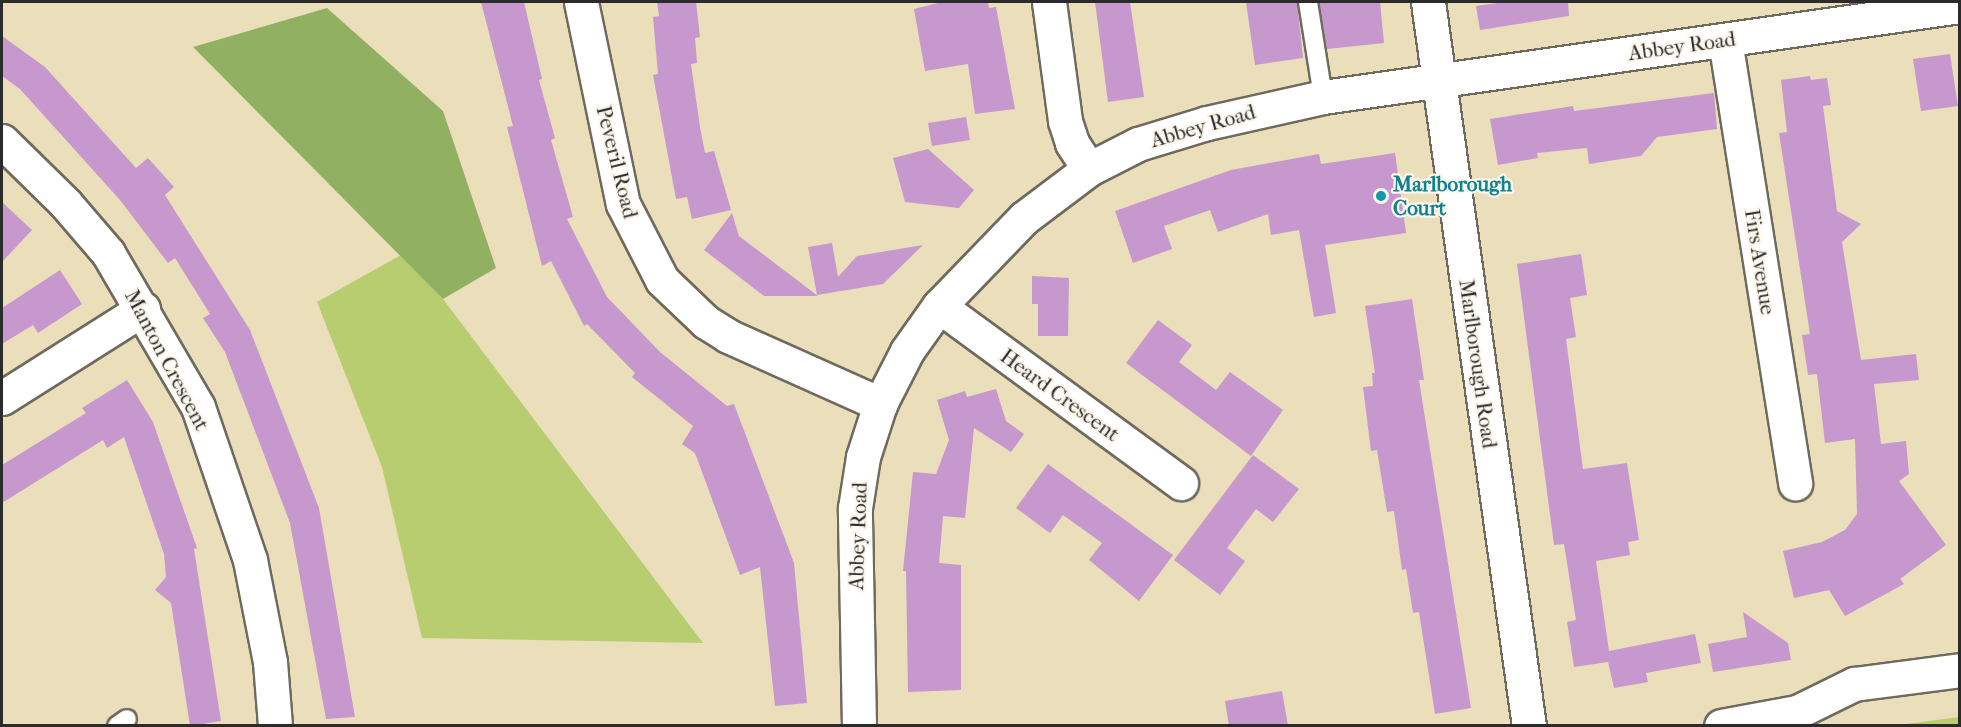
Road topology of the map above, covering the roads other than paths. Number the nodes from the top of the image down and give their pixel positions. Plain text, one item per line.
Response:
1 (581, 2) edge
2 (1048, 2) edge
3 (1308, 2) edge
4 (1428, 2) edge
5 (1959, 6) edge
6 (1826, 14) edge
7 (1725, 40) junction
8 (1439, 82) junction
9 (1323, 97) junction
10 (2, 141) edge
11 (1089, 169) junction
12 (939, 306) junction
13 (143, 309) junction
14 (2, 398) edge
15 (880, 404) junction
16 (1181, 483) dead end
17 (1794, 484) dead end
18 (1959, 670) edge
19 (275, 726) edge
20 (859, 726) edge
21 (1529, 726) edge
22 (1721, 726) edge

1 - 15 street, Peveril Road
2 - 11 street
3 - 9 lane
4 - 8 street, Marlborough Road
5 - 6 street, Abbey Road
6 - 7 street, Abbey Road
7 - 8 street, Abbey Road
7 - 17 street, Firs Avenue
8 - 9 street, Abbey Road
8 - 21 street, Marlborough Road
9 - 11 street, Abbey Road
10 - 13 street, Manton Crescent
11 - 12 street, Abbey Road
12 - 15 street, Abbey Road
12 - 16 street, Heard Crescent
13 - 14 street
13 - 19 street, Manton Crescent
15 - 20 street, Abbey Road
18 - 22 street

